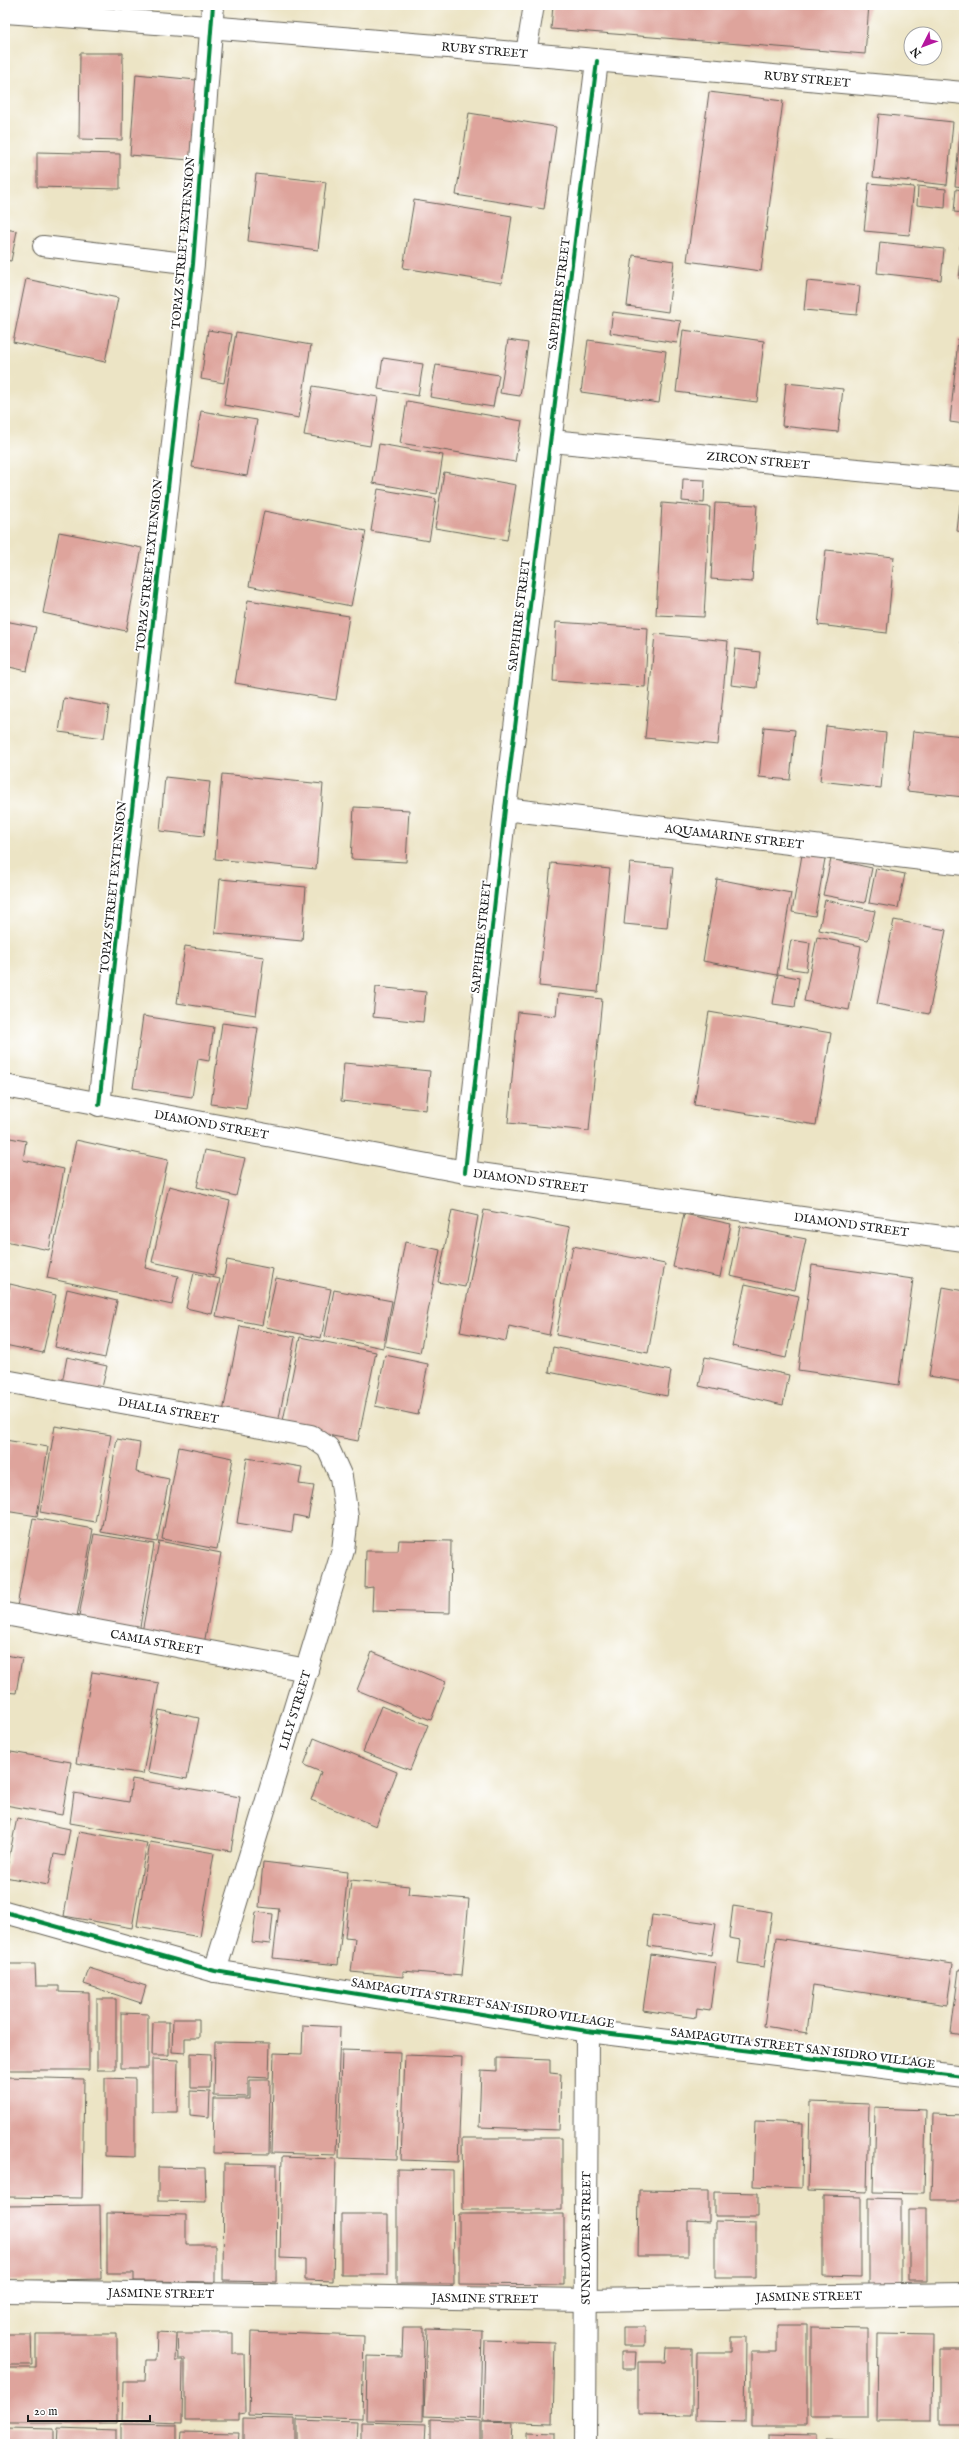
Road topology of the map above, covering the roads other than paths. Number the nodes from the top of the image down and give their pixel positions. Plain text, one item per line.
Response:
1 (213, 5) edge
2 (534, 5) edge
3 (5, 12) edge
4 (212, 26) junction
5 (526, 53) junction
6 (597, 61) junction
7 (964, 93) edge
8 (43, 246) dead end
9 (193, 264) junction
10 (551, 441) junction
11 (964, 480) edge
12 (505, 809) junction
13 (964, 864) edge
14 (5, 1086) edge
15 (99, 1105) junction
16 (465, 1172) junction
17 (964, 1240) edge
18 (5, 1381) edge
19 (328, 1448) joint
20 (5, 1614) edge
21 (307, 1670) junction
22 (5, 1912) edge
23 (215, 1970) junction
24 (587, 2031) junction
25 (964, 2077) edge
26 (5, 2291) edge
27 (964, 2294) edge
28 (587, 2300) junction
29 (585, 2444) edge

1 - 4 street, TOPAZ STREET EXTENSION
2 - 5 lane
3 - 4 street, RUBY STREET
4 - 5 street, RUBY STREET
4 - 9 street, TOPAZ STREET EXTENSION
5 - 6 street, RUBY STREET
6 - 7 street, RUBY STREET
6 - 10 street, SAPPHIRE STREET
8 - 9 lane
9 - 15 street, TOPAZ STREET EXTENSION
10 - 11 street, ZIRCON STREET
10 - 12 street, SAPPHIRE STREET
12 - 13 street, AQUAMARINE STREET
12 - 16 street, SAPPHIRE STREET
14 - 15 street, DIAMOND STREET
15 - 16 street, DIAMOND STREET
16 - 17 street, DIAMOND STREET
18 - 19 street, DHALIA STREET
19 - 21 street, LILY STREET
20 - 21 street, CAMIA STREET
21 - 23 street, LILY STREET
22 - 23 street, SAMPAGUITA STREET SAN ISIDRO VILLAGE
23 - 24 street, SAMPAGUITA STREET SAN ISIDRO VILLAGE
24 - 25 street, SAMPAGUITA STREET SAN ISIDRO VILLAGE
24 - 28 street, SUNFLOWER STREET
26 - 28 street, JASMINE STREET
27 - 28 street, JASMINE STREET
28 - 29 street, SUNFLOWER STREET

